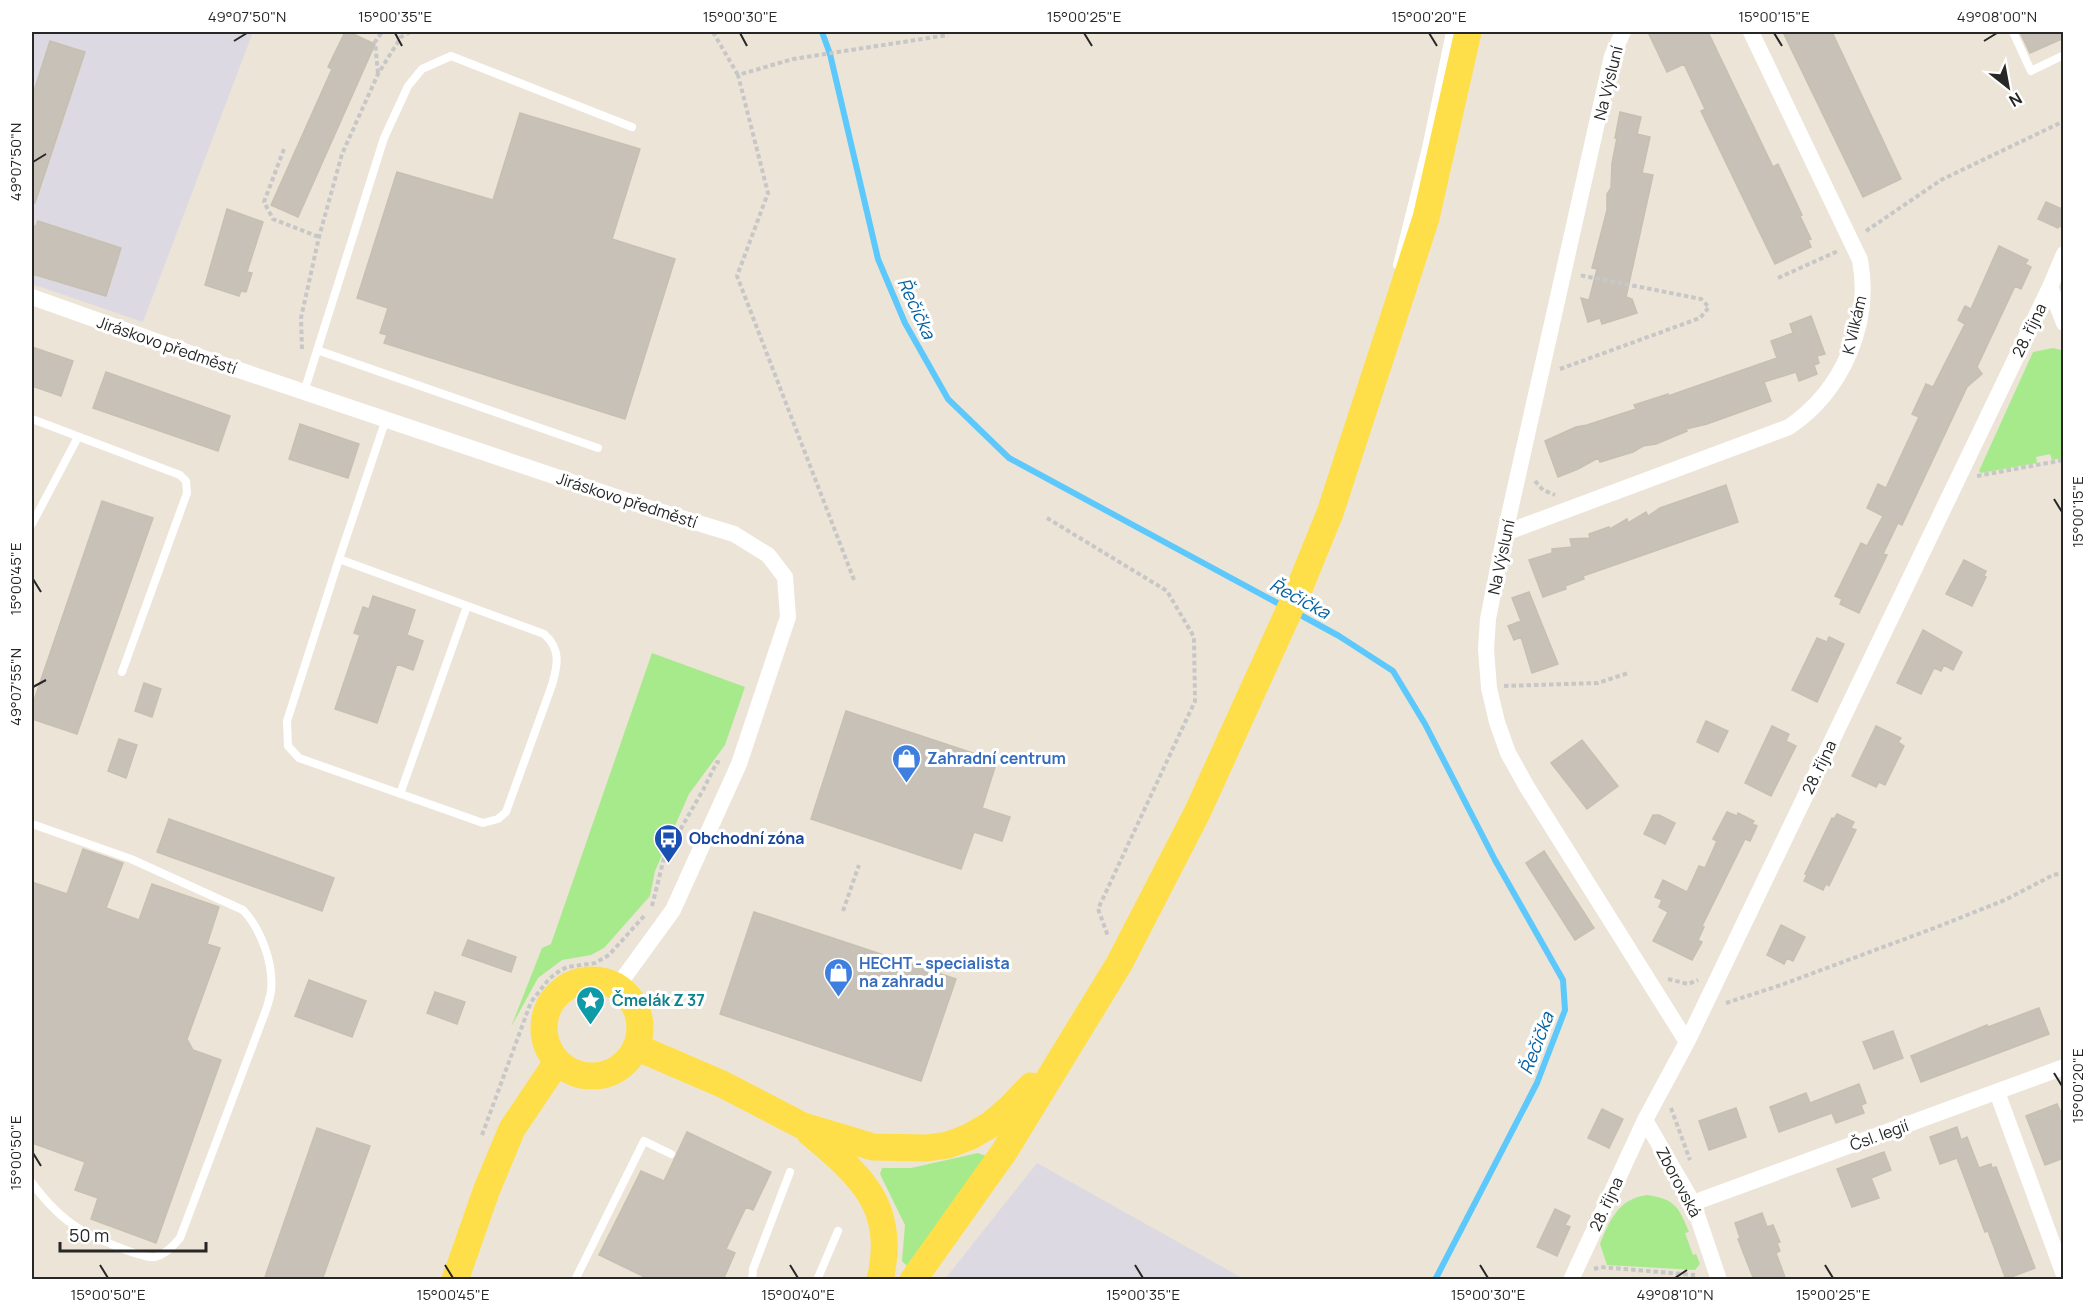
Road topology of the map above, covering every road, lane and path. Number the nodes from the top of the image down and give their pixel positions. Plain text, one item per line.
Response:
1 (382, 32) edge
2 (410, 32) edge
3 (713, 32) edge
4 (1450, 32) edge
5 (1468, 32) edge
6 (1623, 32) edge
7 (1751, 32) edge
8 (2013, 32) edge
9 (948, 35) dead end
10 (2064, 55) edge
11 (378, 74) junction
12 (738, 75) junction
13 (2064, 121) edge
14 (632, 127) dead end
15 (285, 149) dead end
16 (1861, 234) dead end
17 (319, 237) junction
18 (1841, 250) dead end
19 (2064, 254) edge
20 (1564, 272) junction
21 (1394, 278) dead end
22 (1778, 278) dead end
23 (2050, 287) junction
24 (32, 297) edge
25 (2064, 323) edge
26 (1381, 324) dead end
27 (317, 350) junction
28 (1546, 373) junction
29 (304, 392) junction
30 (32, 419) edge
31 (386, 419) junction
32 (78, 437) junction
33 (597, 448) dead end
34 (2064, 460) edge
35 (1531, 472) dead end
36 (1973, 477) dead end
37 (1562, 496) dead end
38 (1330, 513) junction
39 (1047, 518) dead end
40 (32, 524) edge
41 (1505, 533) junction
42 (339, 560) junction
43 (854, 580) dead end
44 (467, 606) junction
45 (122, 672) dead end
46 (1628, 673) dead end
47 (1497, 687) junction
48 (739, 764) junction
49 (400, 794) junction
50 (32, 824) edge
51 (859, 865) dead end
52 (2064, 873) edge
53 (843, 911) dead end
54 (1119, 964) junction
55 (1666, 978) dead end
56 (1703, 978) dead end
57 (617, 987) junction
58 (1718, 1005) dead end
59 (1079, 1031) junction
60 (1687, 1042) junction
61 (636, 1047) junction
62 (557, 1062) junction
63 (2064, 1066) edge
64 (1997, 1092) junction
65 (1671, 1103) dead end
66 (1645, 1120) junction
67 (802, 1126) junction
68 (478, 1146) dead end
69 (671, 1154) dead end
70 (1692, 1165) dead end
71 (790, 1172) dead end
72 (32, 1183) edge
73 (1693, 1203) junction
74 (838, 1231) dead end
75 (1600, 1267) dead end
76 (2064, 1275) edge
77 (455, 1280) edge
78 (575, 1280) edge
79 (752, 1280) edge
80 (817, 1280) edge
81 (880, 1280) edge
82 (913, 1280) edge
83 (1571, 1280) edge
84 (1696, 1280) edge
85 (1719, 1280) edge

1 - 11 path
2 - 11 path
3 - 12 path
4 - 21 lane
5 - 38 main road
6 - 20 street, Na Výsluní
7 - 41 street, K Vilkám
8 - 10 lane
9 - 12 path
11 - 17 path
12 - 43 path
13 - 16 path
14 - 27 lane
15 - 17 path
17 - 29 path
18 - 22 path
19 - 23 street, 28. října
20 - 28 street, Na Výsluní
20 - 28 path
23 - 25 street
23 - 60 street, 28. října
24 - 29 street, Jiráskovo předměstí
26 - 38 lane
27 - 29 lane
27 - 33 lane
28 - 41 street, Na Výsluní
29 - 31 street, Jiráskovo předměstí
30 - 32 lane
31 - 42 lane
31 - 48 street, Jiráskovo předměstí
32 - 40 lane
32 - 45 lane
34 - 36 path
35 - 37 path
38 - 54 main road
39 - 54 path
41 - 47 street, Na Výsluní
42 - 44 lane
42 - 49 lane
44 - 49 lane
44 - 49 lane
46 - 47 path
47 - 60 street, Na Výsluní
48 - 57 street, Jiráskovo předměstí
48 - 68 path
50 - 72 lane
51 - 53 path
52 - 58 path
54 - 59 main road
55 - 56 path
57 - 61 main road
57 - 62 main road
59 - 67 main road
59 - 82 main road
60 - 66 street, 28. října
61 - 62 main road
61 - 67 main road
62 - 77 main road
63 - 64 street, Čsl. legií
64 - 73 street, Čsl. legií
64 - 76 street
65 - 70 path
66 - 73 street, Zborovská
66 - 83 street, 28. října
67 - 81 main road
69 - 78 lane
71 - 79 lane
73 - 85 street, Zborovská
74 - 80 lane
75 - 84 path

